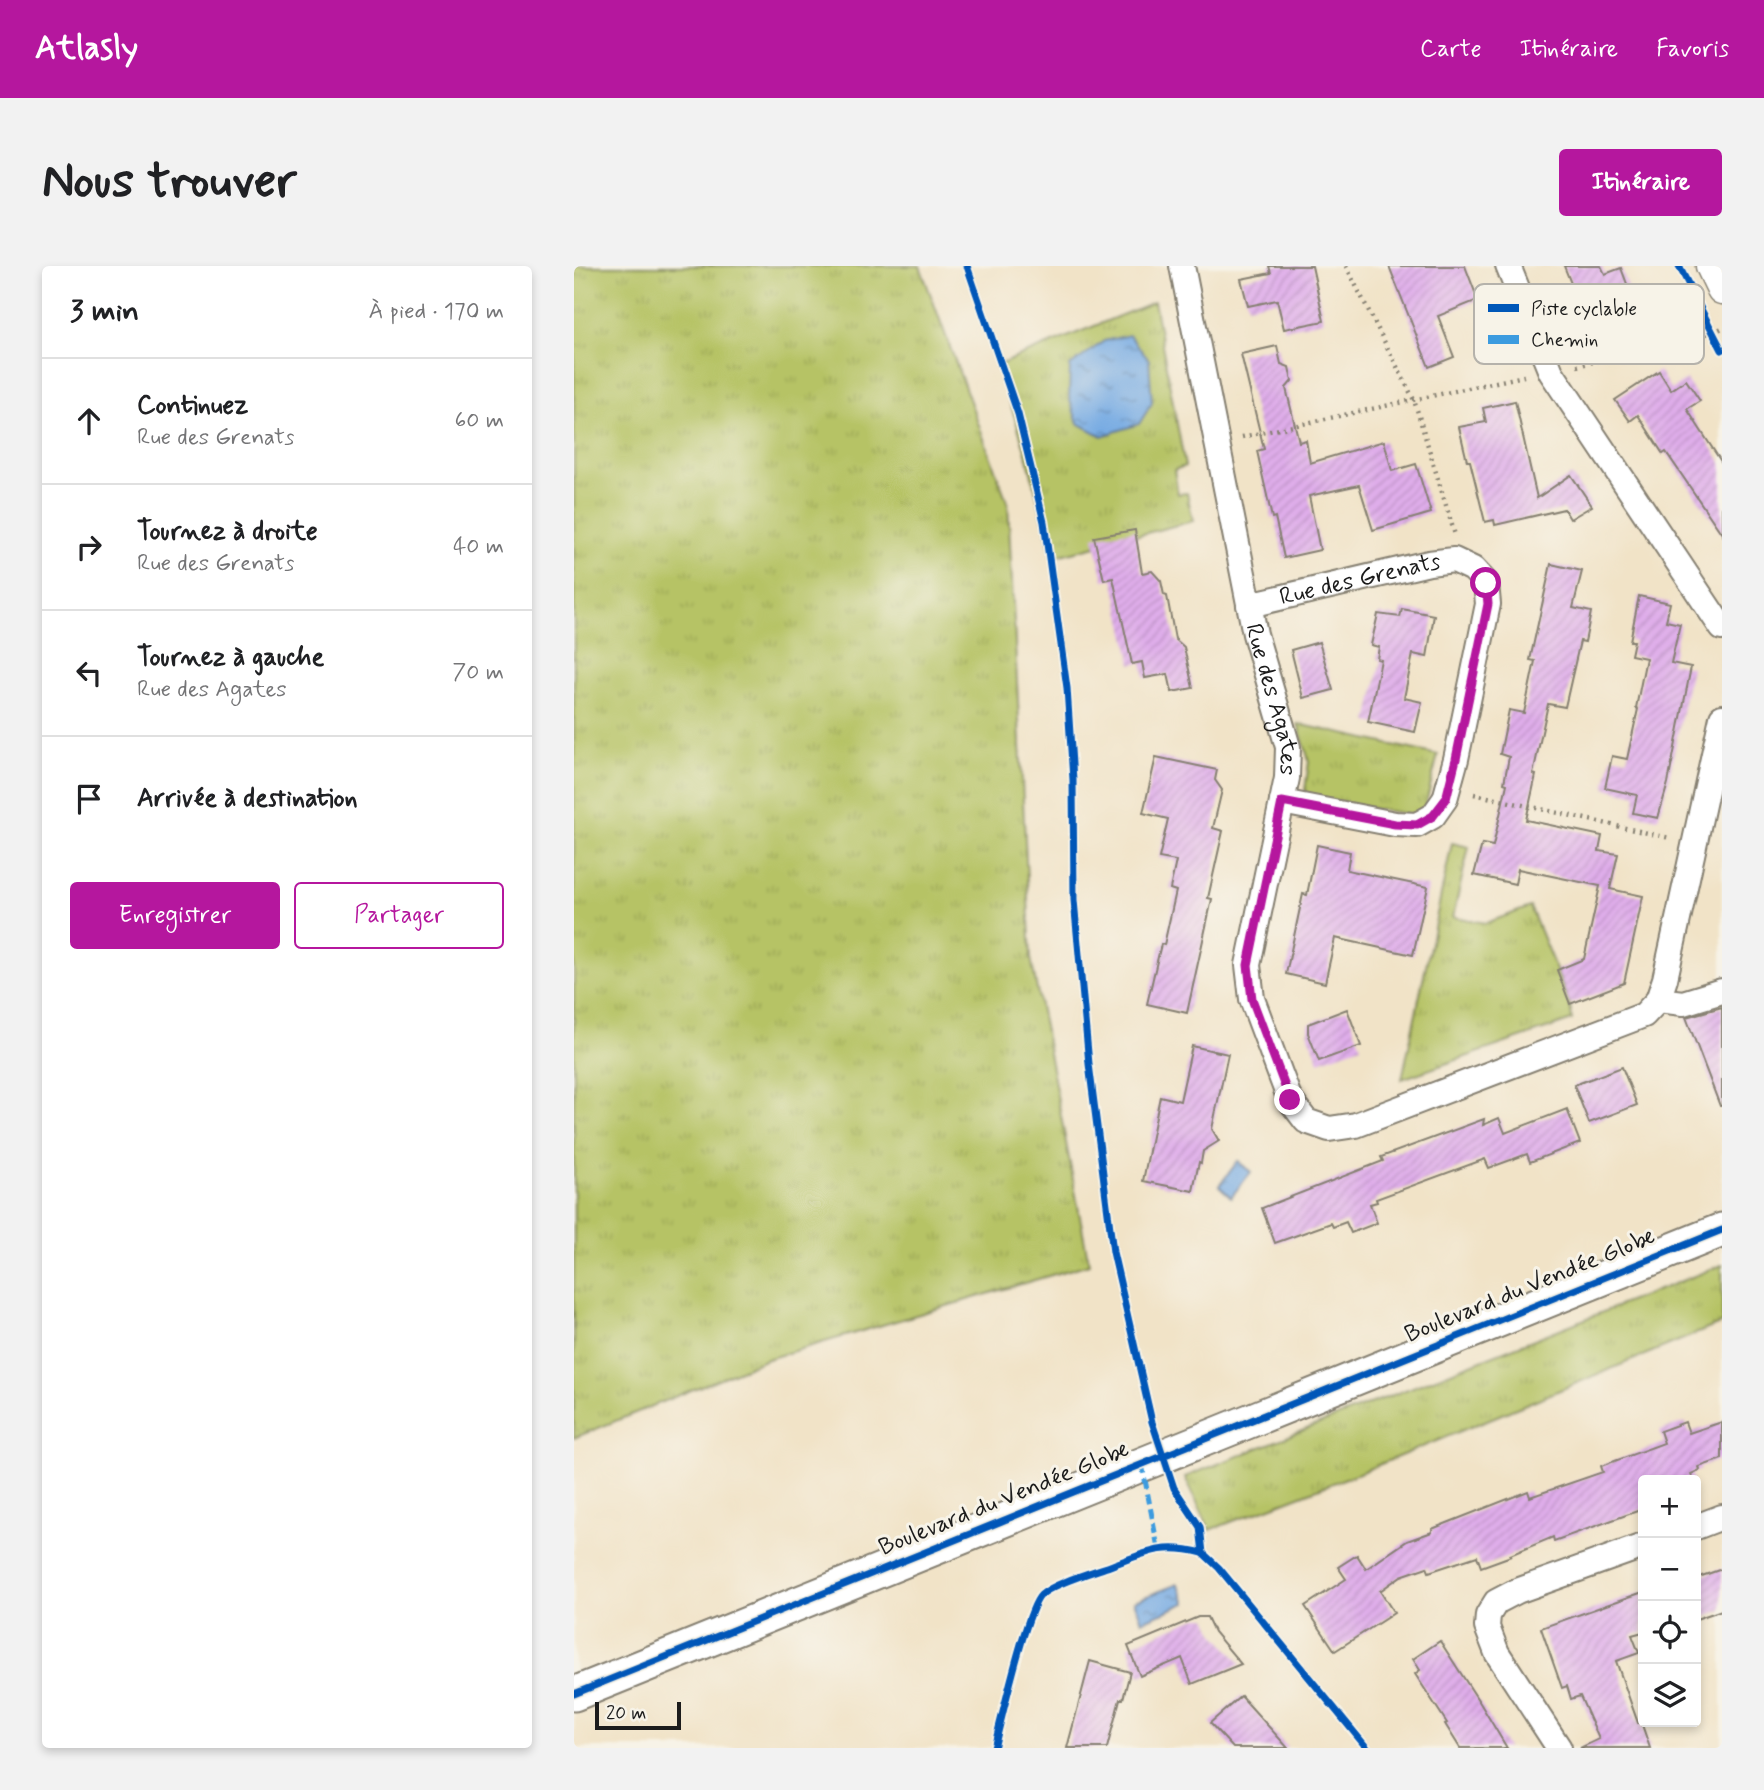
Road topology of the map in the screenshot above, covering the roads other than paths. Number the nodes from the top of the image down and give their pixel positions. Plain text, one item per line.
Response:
1 (1181, 266) edge
2 (1508, 266) edge
3 (1711, 266) edge
4 (1515, 284) edge
5 (1722, 289) edge
6 (1548, 364) edge
7 (1249, 606) junction
8 (1722, 628) edge
9 (1722, 717) edge
10 (1282, 802) junction
11 (1722, 991) edge
12 (1658, 1000) junction
13 (1722, 1230) edge
14 (1722, 1517) edge
15 (1701, 1525) edge
16 (1638, 1548) edge
17 (574, 1694) edge
18 (1559, 1748) edge

1 - 7 street, Rue des Agates
2 - 4 street
3 - 5 street
6 - 8 street
7 - 10 street, Rue des Agates
7 - 10 street, Rue des Grenats
9 - 12 street
10 - 12 street, Rue des Agates
11 - 12 street
13 - 17 main road, Boulevard du Vendée Globe
14 - 15 street
16 - 18 street

